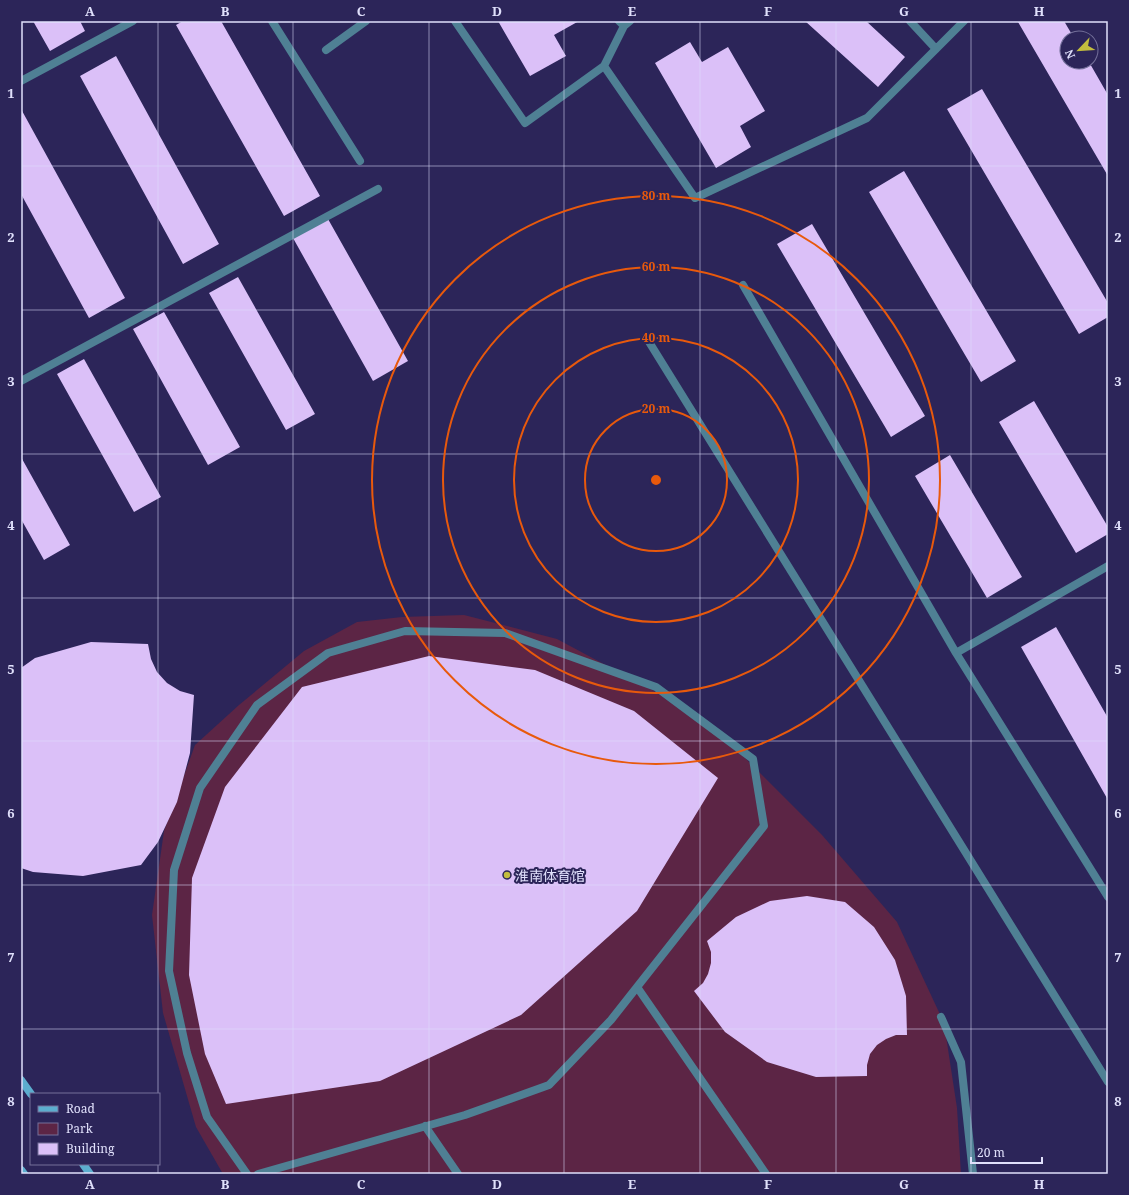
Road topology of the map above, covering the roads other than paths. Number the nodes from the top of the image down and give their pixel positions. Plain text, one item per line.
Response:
1 (133, 21) edge
2 (272, 21) edge
3 (366, 21) edge
4 (455, 21) edge
5 (910, 21) edge
6 (964, 21) edge
7 (625, 23) edge
8 (936, 49) junction
9 (326, 50) dead end
10 (604, 66) junction
11 (21, 81) edge
12 (360, 161) dead end
13 (378, 189) dead end
14 (743, 285) dead end
15 (646, 337) dead end
16 (21, 381) edge
17 (1108, 566) edge
18 (956, 653) junction
19 (1108, 897) edge
20 (637, 987) junction
21 (941, 1017) dead end
22 (21, 1080) edge
23 (1108, 1082) edge
24 (30, 1093) edge
25 (425, 1126) junction
26 (84, 1165) edge
27 (21, 1170) edge
28 (24, 1174) edge
29 (90, 1174) edge
30 (248, 1174) edge
31 (258, 1174) edge
32 (458, 1174) edge
33 (766, 1174) edge
34 (973, 1174) edge

1 - 11 street
2 - 12 street
3 - 9 street
4 - 10 street
5 - 8 street
6 - 8 street
7 - 10 street
8 - 10 street
13 - 16 street
14 - 18 street
15 - 23 street
17 - 18 street
18 - 19 street
20 - 25 street
20 - 30 street
20 - 33 street
21 - 34 street
22 - 24 main road
25 - 31 street
25 - 32 street
26 - 29 main road
27 - 28 main road

